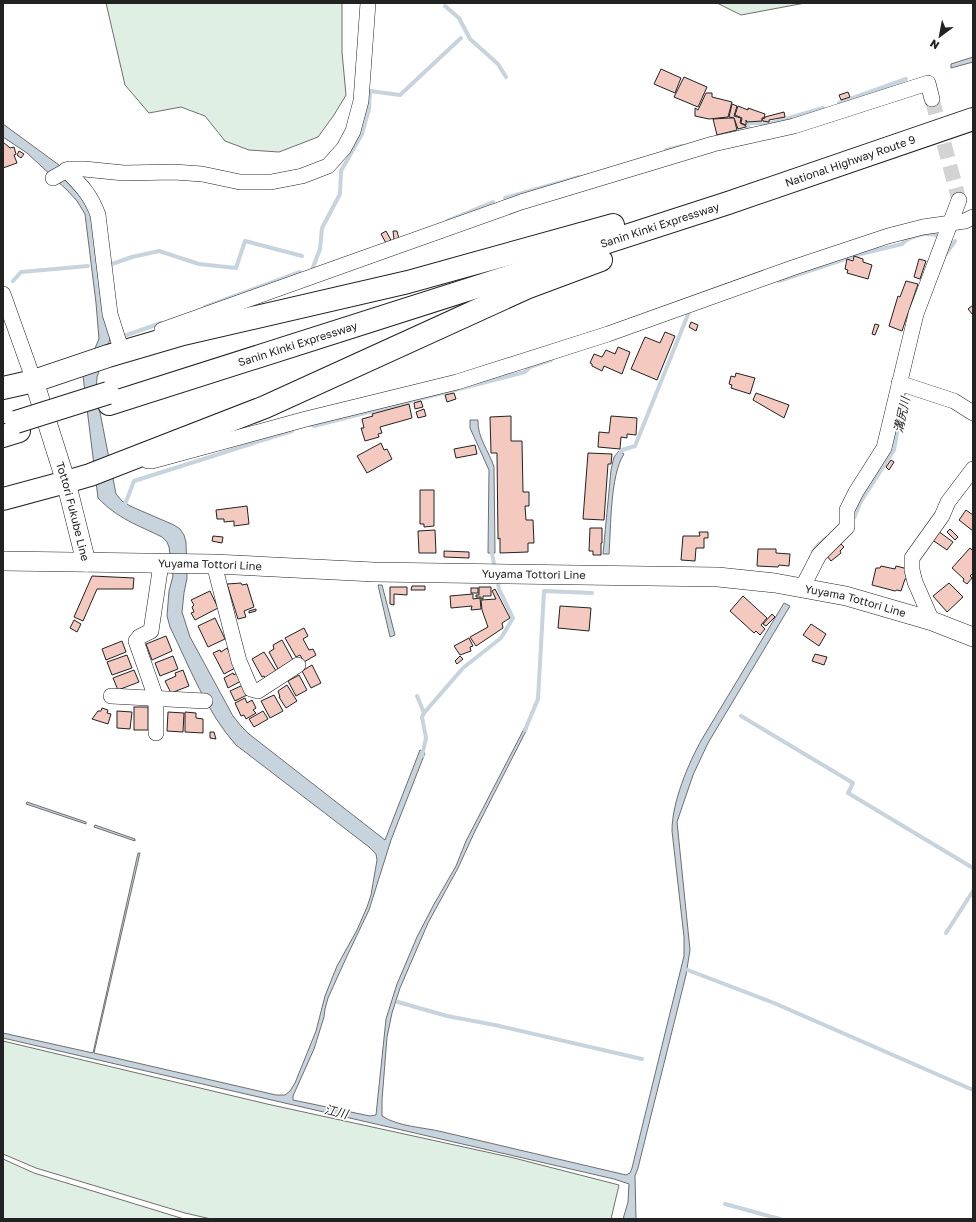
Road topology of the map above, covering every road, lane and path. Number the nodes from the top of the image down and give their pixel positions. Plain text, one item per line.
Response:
1 (368, 3) edge
2 (932, 99) tunnel mouth
3 (973, 119) edge
4 (66, 170) junction
5 (53, 178) dead end
6 (959, 200) tunnel mouth
7 (728, 202) junction
8 (973, 217) edge
9 (950, 223) junction
10 (3, 294) edge
11 (9, 326) edge
12 (115, 354) junction
13 (34, 381) junction
14 (899, 383) junction
15 (3, 388) edge
16 (973, 413) edge
17 (10, 429) edge
18 (124, 462) junction
19 (973, 469) edge
20 (66, 482) junction
21 (3, 499) edge
22 (3, 561) edge
23 (86, 562) junction
24 (160, 564) junction
25 (214, 564) junction
26 (802, 588) junction
27 (932, 621) junction
28 (973, 637) edge
29 (298, 665) dead end
30 (111, 696) dead end
31 (156, 698) junction
32 (204, 701) dead end
33 (156, 733) dead end

1 - 4 street
2 - 12 street
3 - 7 highway, National Highway Route 9
4 - 5 street
4 - 12 street
6 - 9 street
7 - 12 highway
7 - 17 highway, Sanin Kinki Expressway
7 - 18 highway
8 - 9 street
9 - 14 street
9 - 18 street
10 - 11 street
11 - 13 street
12 - 13 highway
13 - 15 highway
13 - 20 main road, Tottori Fukube Line
14 - 16 street
14 - 26 street
18 - 20 highway
19 - 27 street
20 - 21 highway
20 - 23 main road, Tottori Fukube Line
22 - 23 main road, Tottori Fukube Line
23 - 24 main road, Yuyama Tottori Line
24 - 25 main road, Yuyama Tottori Line
24 - 31 street
25 - 26 main road, Yuyama Tottori Line
25 - 29 street
26 - 27 main road, Yuyama Tottori Line
27 - 28 main road, Yuyama Tottori Line
30 - 31 street
31 - 32 street
31 - 33 street

